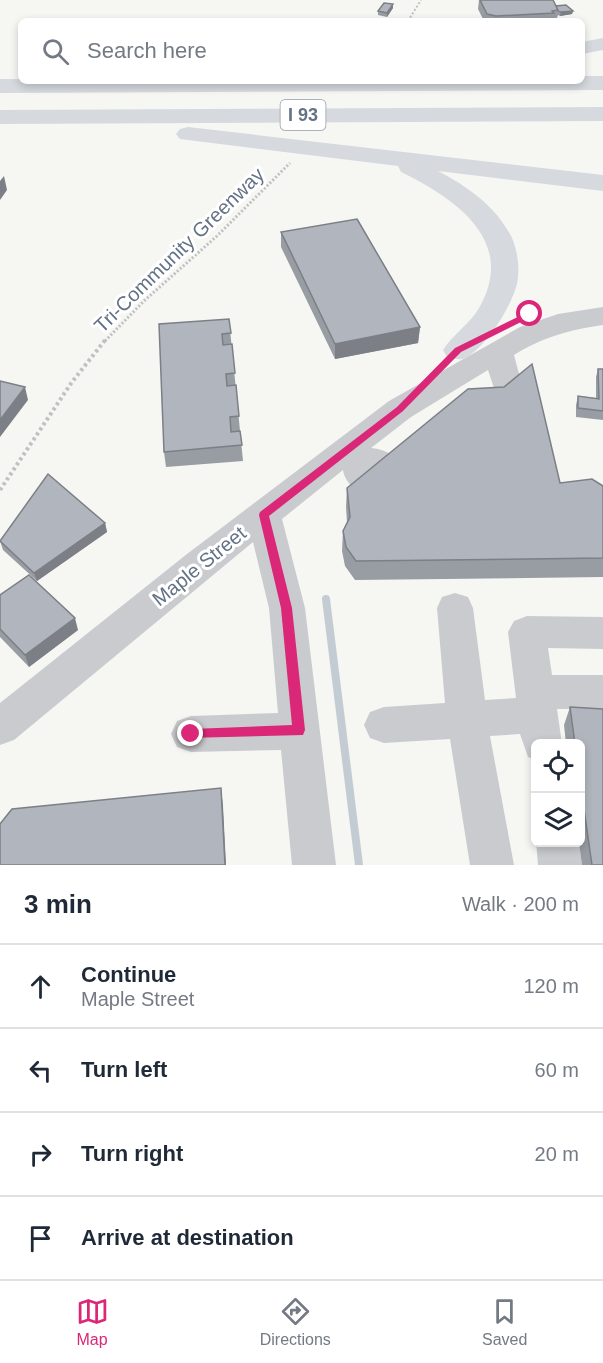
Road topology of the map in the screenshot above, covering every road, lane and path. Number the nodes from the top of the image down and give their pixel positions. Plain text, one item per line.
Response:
1 (421, 0) edge
2 (410, 18) edge
3 (603, 44) edge
4 (585, 47) edge
5 (585, 83) edge
6 (603, 83) edge
7 (156, 84) edge
8 (447, 84) edge
9 (0, 86) edge
10 (136, 86) junction
11 (603, 114) edge
12 (2, 117) edge
13 (342, 151) junction
14 (293, 160) dead end
15 (603, 183) edge
16 (603, 301) edge
17 (603, 316) edge
18 (458, 350) junction
19 (498, 350) junction
20 (510, 396) edge
21 (400, 409) junction
22 (0, 490) edge
23 (264, 515) junction
24 (455, 608) dead end
25 (603, 633) edge
26 (603, 692) edge
27 (538, 717) edge
28 (467, 719) junction
29 (384, 725) dead end
30 (0, 727) edge
31 (298, 730) junction
32 (191, 734) dead end
33 (558, 847) edge
34 (314, 865) edge
35 (492, 865) edge
36 (560, 865) edge

1 - 2 path
3 - 4 highway
5 - 6 highway, I 93
7 - 10 highway
8 - 10 highway, I 93
9 - 10 highway, I 93
11 - 12 highway, I 93
12 - 13 highway
13 - 15 highway
13 - 18 highway
14 - 22 path, Tri-Community Greenway
16 - 18 street, Maple Street
17 - 19 street, Maple Street
18 - 21 street, Maple Street
19 - 20 street
19 - 21 street, Maple Street
21 - 23 street, Maple Street
23 - 30 street, Maple Street
23 - 31 street
24 - 28 street
25 - 27 street
26 - 27 street
27 - 28 street
28 - 29 street
28 - 35 street
31 - 32 street
31 - 34 street
33 - 36 street

